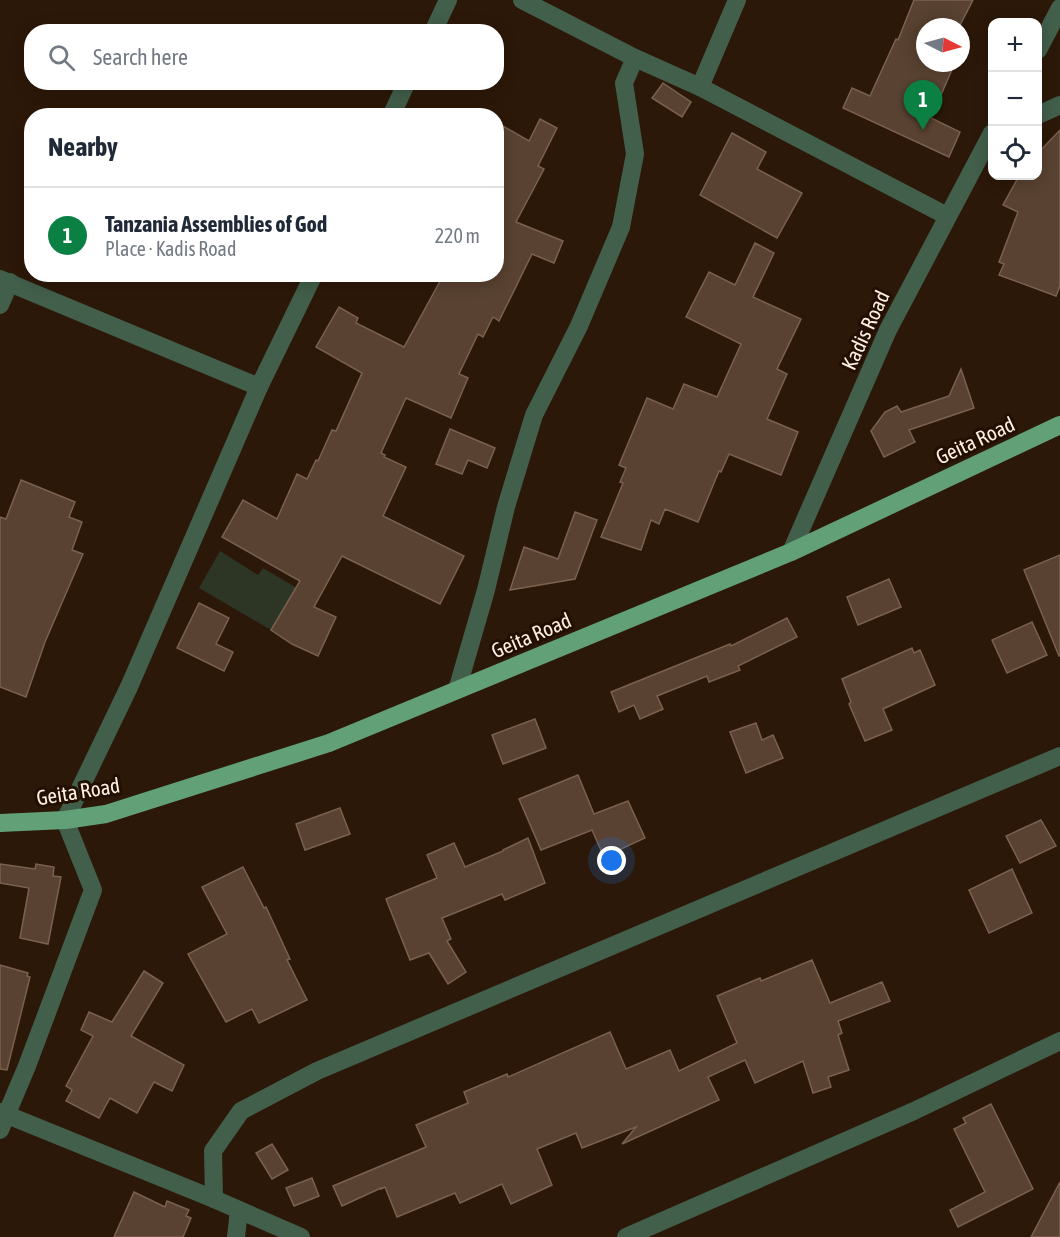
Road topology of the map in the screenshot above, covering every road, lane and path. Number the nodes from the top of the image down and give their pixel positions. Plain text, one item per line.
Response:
1 (448, 0) edge
2 (522, 0) edge
3 (737, 0) edge
4 (1060, 8) edge
5 (437, 24) edge
6 (1042, 42) edge
7 (635, 57) junction
8 (700, 87) junction
9 (403, 90) edge
10 (1060, 105) edge
11 (395, 108) edge
12 (1042, 113) edge
13 (988, 143) edge
14 (947, 216) junction
15 (5, 280) edge
16 (310, 282) edge
17 (0, 305) edge
18 (259, 387) junction
19 (1060, 425) edge
20 (791, 552) junction
21 (457, 690) junction
22 (1060, 756) edge
23 (65, 820) junction
24 (0, 823) edge
25 (1060, 1041) edge
26 (2, 1119) edge
27 (214, 1199) junction
28 (239, 1210) junction
29 (236, 1237) edge
30 (301, 1237) edge
31 (626, 1237) edge

1 - 5 street
2 - 7 street
3 - 8 street
4 - 6 street
7 - 8 street
7 - 21 street
8 - 14 street
9 - 11 street
10 - 12 street
13 - 14 street, Kadis Road
14 - 20 street, Kadis Road
15 - 17 street
15 - 18 street
16 - 18 street
18 - 23 street
19 - 20 main road, Geita Road
20 - 21 main road, Geita Road
21 - 23 main road, Geita Road
22 - 27 street
23 - 24 main road, Geita Road
23 - 26 street
25 - 31 street
26 - 27 street
27 - 28 street
28 - 29 street
28 - 30 street

